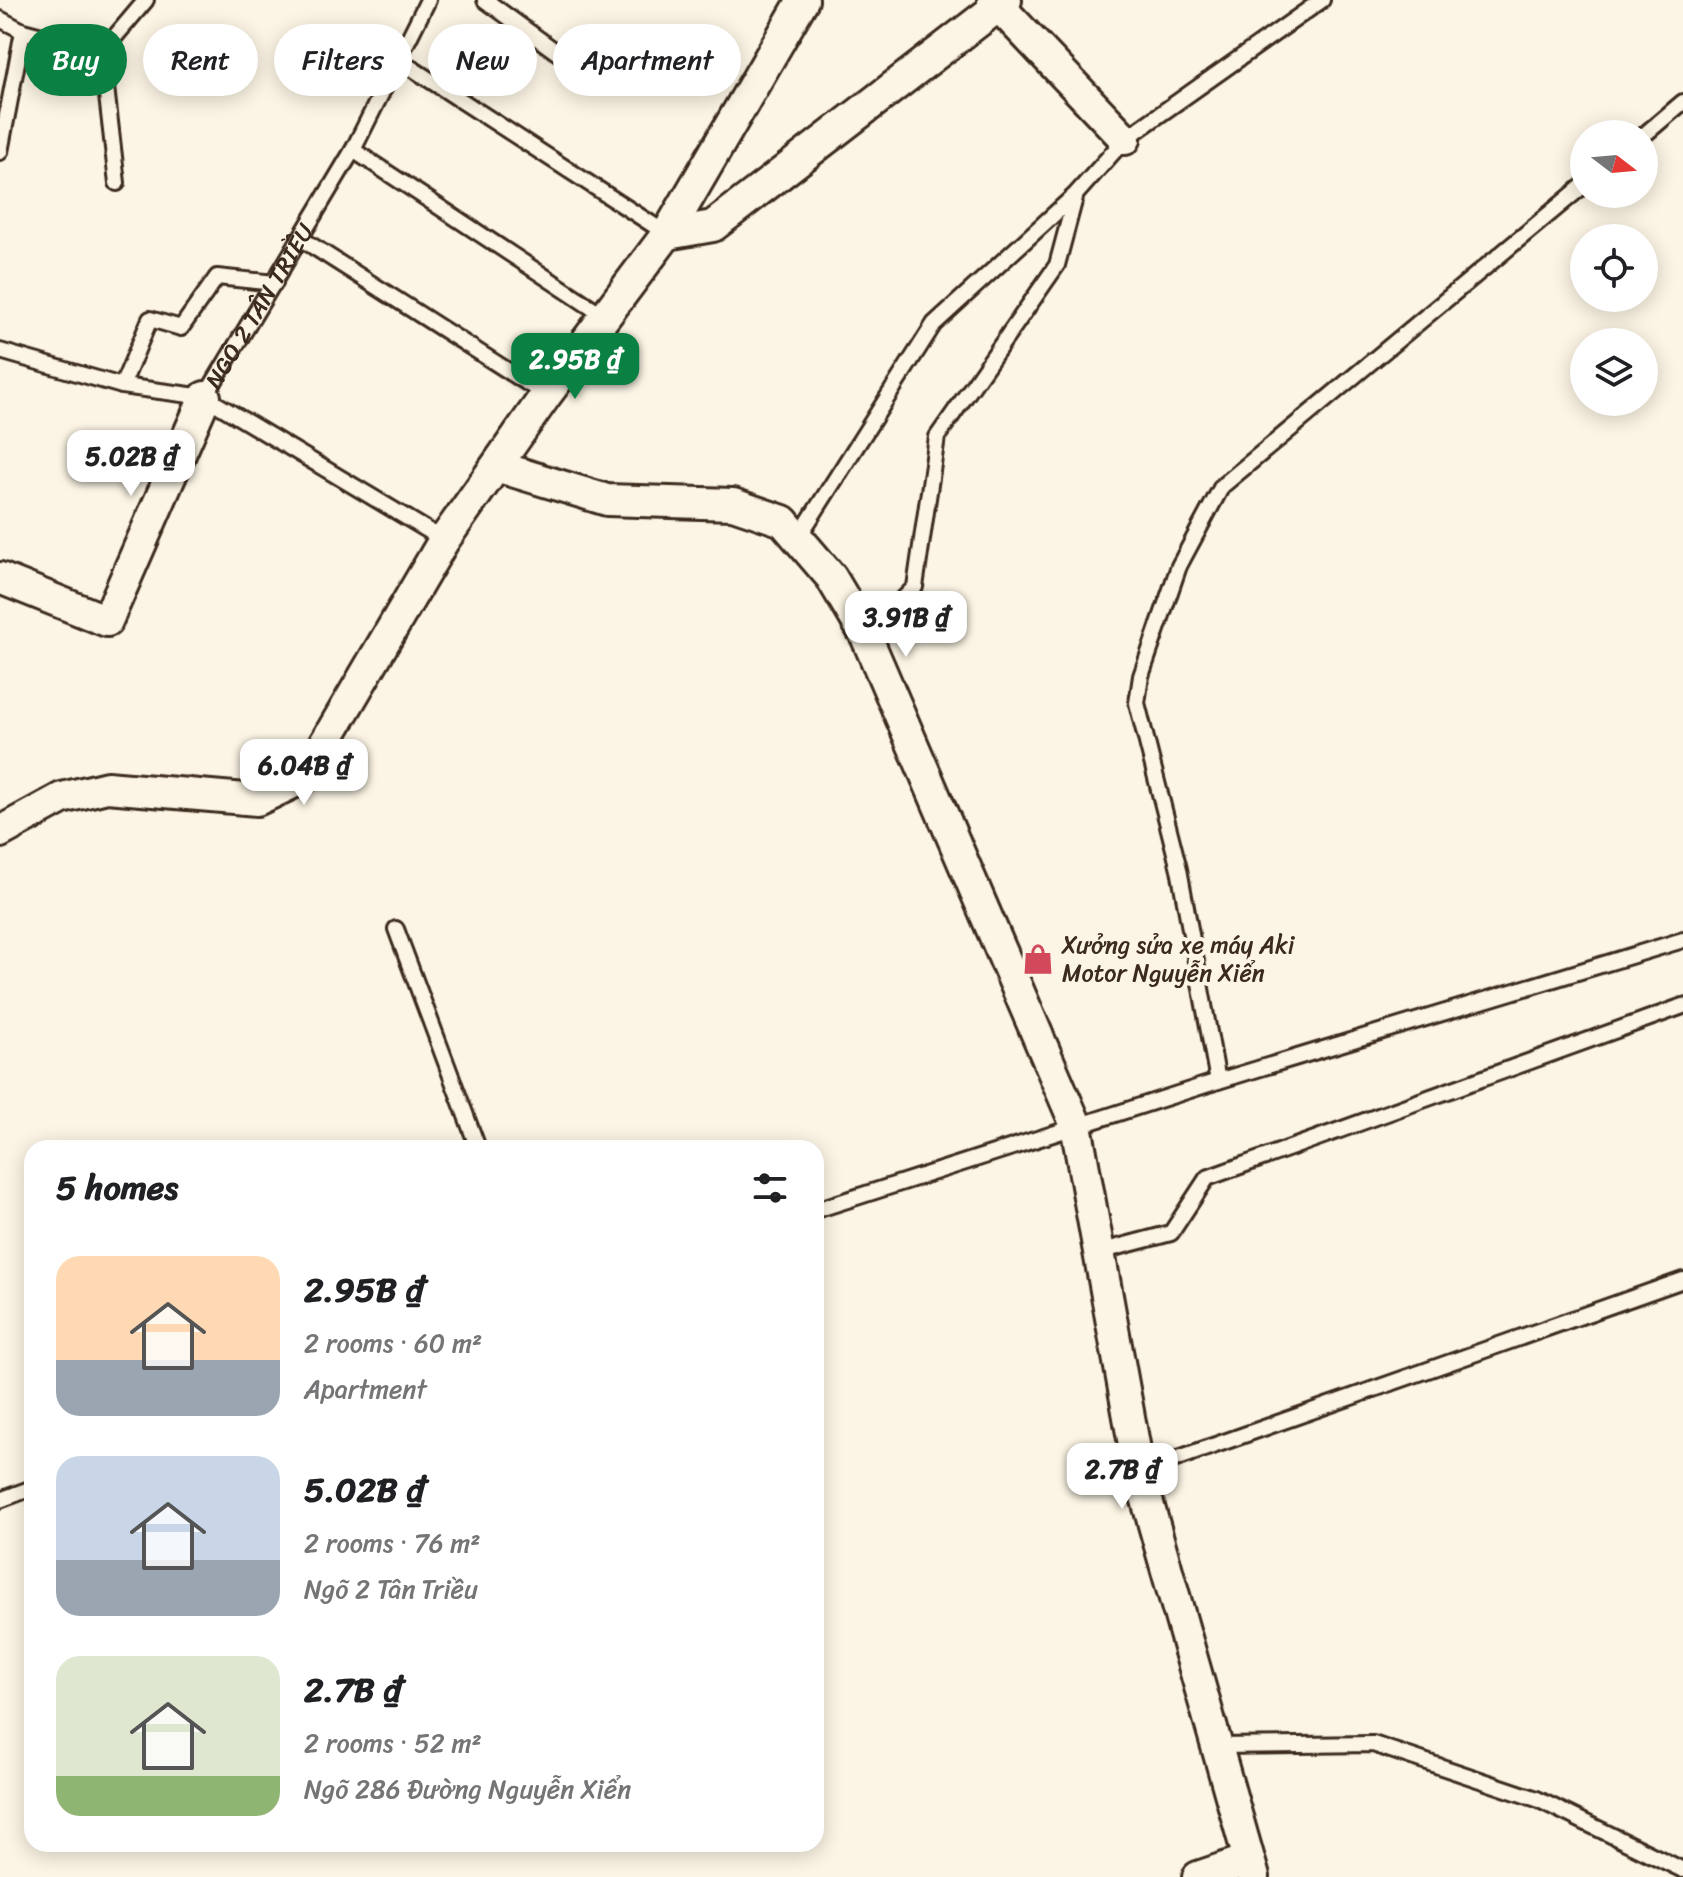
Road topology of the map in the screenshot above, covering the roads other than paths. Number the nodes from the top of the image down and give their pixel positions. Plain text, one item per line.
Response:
1 (146, 0) edge
2 (428, 0) edge
3 (485, 0) edge
4 (803, 0) edge
5 (1322, 0) edge
6 (999, 2) edge
7 (0, 19) edge
8 (126, 24) edge
9 (23, 31) joint
10 (412, 33) edge
11 (553, 49) edge
12 (412, 68) edge
13 (107, 96) edge
14 (381, 96) edge
15 (1683, 102) edge
16 (1658, 123) edge
17 (1125, 139) junction
18 (353, 150) junction
19 (0, 152) edge
20 (117, 183) dead end
21 (1076, 194) junction
22 (1570, 197) edge
23 (667, 234) junction
24 (300, 238) junction
25 (275, 283) junction
26 (606, 317) junction
27 (0, 351) edge
28 (122, 386) junction
29 (546, 395) junction
30 (205, 397) junction
31 (499, 467) junction
32 (798, 538) junction
33 (444, 540) junction
34 (0, 578) edge
35 (866, 636) junction
36 (0, 832) edge
37 (396, 929) dead end
38 (1683, 940) edge
39 (1683, 1006) edge
40 (1218, 1081) junction
41 (1076, 1125) junction
42 (475, 1140) edge
43 (824, 1207) edge
44 (1099, 1252) junction
45 (1683, 1280) edge
46 (1139, 1472) junction
47 (24, 1491) edge
48 (0, 1500) edge
49 (1216, 1746) junction
50 (1251, 1868) edge
51 (1683, 1870) edge
52 (1198, 1877) edge

1 - 8 lane
2 - 10 lane, NGÕ 2 TÂN TRIỀU
3 - 11 lane
4 - 23 street
5 - 17 lane
6 - 17 street
6 - 23 street
7 - 9 lane
9 - 19 lane
12 - 23 lane
13 - 20 lane
14 - 18 lane, NGÕ 2 TÂN TRIỀU
15 - 16 lane
17 - 21 lane
18 - 24 lane, NGÕ 2 TÂN TRIỀU
18 - 26 lane
21 - 32 lane
21 - 35 lane
22 - 40 lane
23 - 26 street
24 - 25 lane, NGÕ 2 TÂN TRIỀU
24 - 29 lane
25 - 28 lane
25 - 30 lane, NGÕ 2 TÂN TRIỀU
26 - 29 street
27 - 28 lane
28 - 30 lane
29 - 31 street
30 - 33 lane
30 - 34 street, NGÕ 2 TÂN TRIỀU
31 - 32 street
31 - 33 street
32 - 35 street
33 - 36 street
35 - 41 street
37 - 42 lane
38 - 40 lane
39 - 44 lane
40 - 41 lane
41 - 43 lane
41 - 44 street
44 - 46 street
45 - 46 lane
46 - 49 street
47 - 48 lane
49 - 50 street
49 - 51 lane
50 - 52 street

